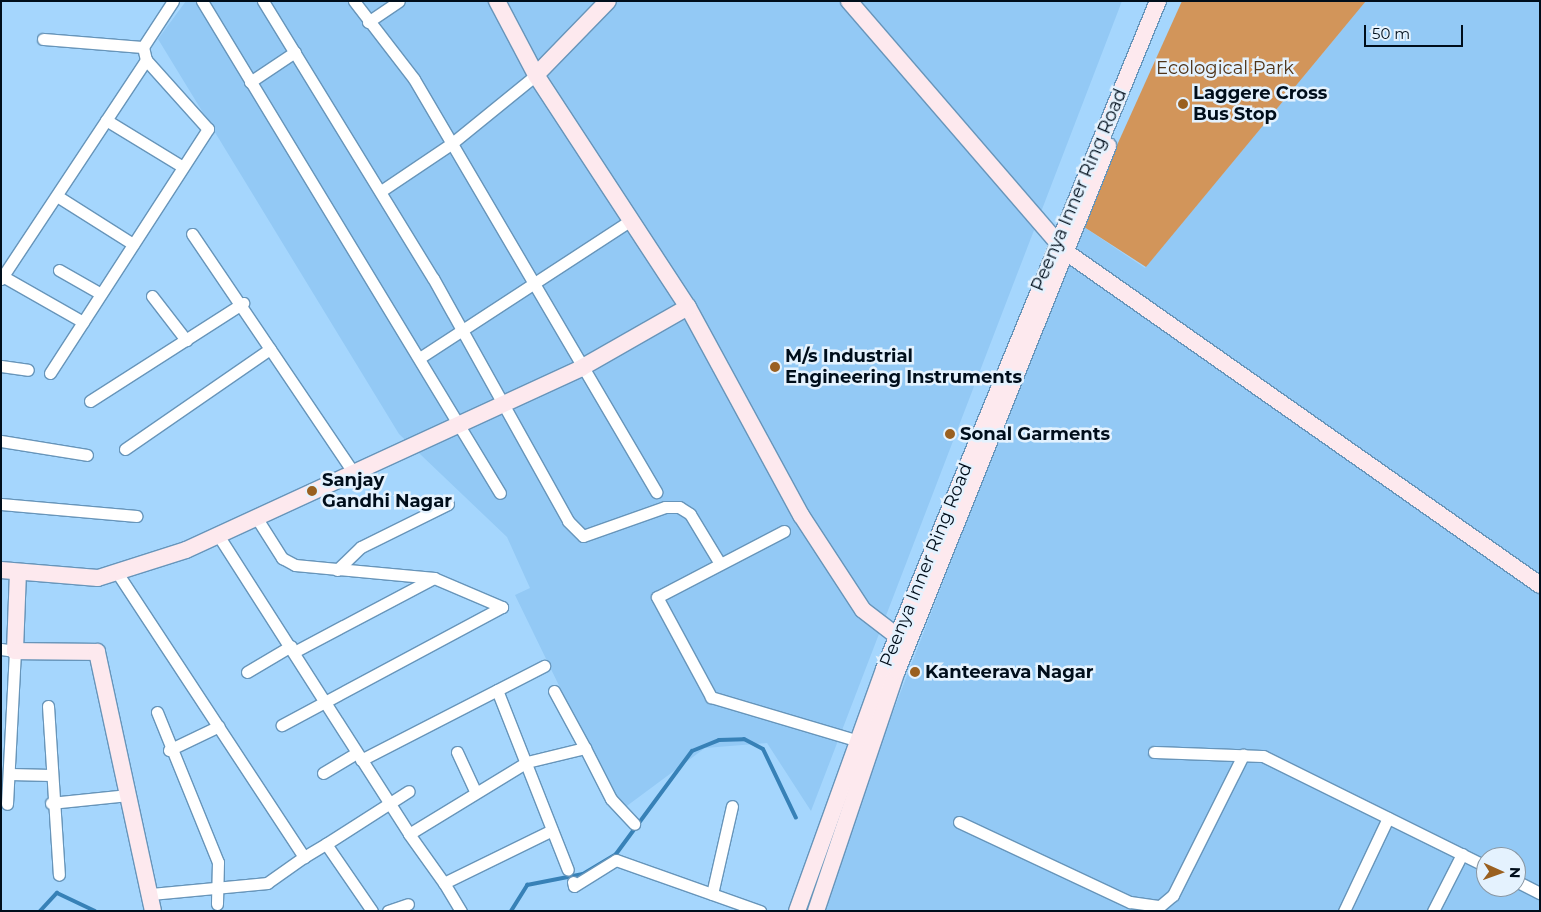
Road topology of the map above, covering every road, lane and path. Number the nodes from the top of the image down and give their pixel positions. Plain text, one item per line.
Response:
1 (173, 1) edge
2 (202, 1) edge
3 (263, 1) edge
4 (354, 1) edge
5 (399, 1) edge
6 (497, 1) edge
7 (608, 1) edge
8 (849, 1) edge
9 (1158, 1) edge
10 (1169, 1) edge
11 (368, 22) junction
12 (43, 38) dead end
13 (143, 47) junction
14 (295, 52) junction
15 (146, 60) junction
16 (536, 75) junction
17 (250, 82) junction
18 (106, 120) junction
19 (451, 144) junction
20 (183, 168) junction
21 (381, 191) junction
22 (57, 196) junction
23 (631, 220) junction
24 (192, 234) dead end
25 (133, 244) junction
26 (1061, 247) junction
27 (60, 270) dead end
28 (3, 278) edge
29 (537, 285) junction
30 (101, 294) junction
31 (152, 296) dead end
32 (243, 303) junction
33 (688, 307) junction
34 (83, 322) junction
35 (463, 332) junction
36 (186, 340) junction
37 (270, 349) junction
38 (421, 357) junction
39 (1, 366) edge
40 (581, 368) junction
41 (28, 370) dead end
42 (50, 373) dead end
43 (90, 401) dead end
44 (504, 401) junction
45 (459, 422) junction
46 (1, 441) edge
47 (125, 449) dead end
48 (87, 455) dead end
49 (353, 472) junction
50 (500, 492) dead end
51 (656, 492) dead end
52 (1, 504) edge
53 (448, 504) dead end
54 (136, 516) dead end
55 (256, 517) junction
56 (784, 531) dead end
57 (218, 535) junction
58 (719, 562) junction
59 (1, 570) edge
60 (337, 570) junction
61 (18, 572) junction
62 (118, 574) junction
63 (434, 578) junction
64 (1540, 586) edge
65 (902, 641) junction
66 (292, 649) junction
67 (8, 650) edge
68 (544, 666) dead end
69 (247, 672) dead end
70 (497, 690) junction
71 (554, 691) dead end
72 (7, 699) edge
73 (325, 704) junction
74 (48, 706) dead end
75 (157, 712) dead end
76 (282, 725) dead end
77 (219, 726) junction
78 (859, 740) junction
79 (584, 748) junction
80 (170, 750) junction
81 (457, 752) dead end
82 (1154, 752) dead end
83 (1242, 755) junction
84 (359, 756) junction
85 (526, 762) junction
86 (7, 766) edge
87 (323, 773) dead end
88 (51, 775) junction
89 (409, 791) dead end
90 (475, 791) junction
91 (128, 795) junction
92 (51, 803) junction
93 (7, 804) dead end
94 (388, 806) junction
95 (732, 806) dead end
96 (1388, 818) junction
97 (959, 822) dead end
98 (634, 824) dead end
99 (552, 830) junction
100 (409, 834) junction
101 (326, 844) junction
102 (1462, 854) junction
103 (304, 857) junction
104 (1476, 861) edge
105 (568, 870) dead end
106 (59, 876) dead end
107 (573, 882) dead end
108 (444, 883) junction
109 (219, 886) junction
110 (1526, 886) edge
111 (1540, 893) edge
112 (712, 894) junction
113 (152, 902) edge
114 (217, 904) dead end
115 (408, 904) dead end
116 (372, 911) edge
117 (388, 911) edge
118 (461, 911) edge
119 (760, 911) edge
120 (797, 911) edge
121 (816, 911) edge
122 (1344, 911) edge
123 (1434, 911) edge

1 - 13 street
2 - 17 street
3 - 14 street
4 - 11 street
5 - 11 street
6 - 16 street
7 - 16 street
8 - 26 street
9 - 26 street, Peenya Inner Ring Road
10 - 26 street, Peenya Inner Ring Road
11 - 19 street
12 - 13 street
13 - 15 street
14 - 17 street
14 - 21 street
15 - 18 street
15 - 20 street
16 - 19 street
16 - 23 street
17 - 38 street
18 - 20 street
18 - 22 street
19 - 21 street
19 - 29 street
20 - 25 street
21 - 35 street
22 - 25 street
22 - 28 street
23 - 29 street
23 - 33 street
24 - 32 street
25 - 30 street
26 - 64 street
26 - 65 street, Peenya Inner Ring Road
27 - 30 street
28 - 34 street
29 - 35 street
29 - 40 street
30 - 34 street
31 - 36 street
32 - 36 street
32 - 37 street
33 - 40 street
33 - 65 street
34 - 42 street
35 - 38 street
35 - 44 street
36 - 43 street
37 - 47 street
37 - 49 street
38 - 45 street
39 - 41 street
40 - 44 street
40 - 51 street
44 - 45 street
44 - 58 street
45 - 49 street
45 - 50 street
46 - 48 street
49 - 55 street
52 - 54 street
53 - 60 street
55 - 57 street
55 - 60 street
56 - 58 street
57 - 62 street
57 - 66 street
58 - 78 street
59 - 61 street
60 - 63 street
61 - 62 street
61 - 67 street
62 - 77 street
63 - 66 street
63 - 73 street
65 - 78 street, Peenya Inner Ring Road
65 - 121 street, Peenya Inner Ring Road
66 - 69 street
66 - 73 street
67 - 72 street
67 - 91 street
68 - 70 street
70 - 84 street
70 - 85 street
71 - 79 street
72 - 86 street
73 - 76 street
73 - 84 street
74 - 88 street
75 - 80 street
77 - 80 street
77 - 103 street
78 - 120 street, Peenya Inner Ring Road
79 - 85 street
79 - 98 street
80 - 109 street
81 - 90 street
82 - 83 street
83 - 96 street
83 - 97 street
84 - 87 street
84 - 94 street
85 - 90 street
85 - 99 street
86 - 88 street
86 - 93 street
88 - 92 street
89 - 94 street
90 - 100 street
91 - 92 street
91 - 113 street
92 - 106 street
94 - 100 street
94 - 101 street
95 - 112 street
96 - 102 street
96 - 122 street
99 - 105 street
99 - 108 street
100 - 108 street
101 - 103 street
101 - 116 street
102 - 104 street
102 - 123 street
103 - 109 street
107 - 112 street
108 - 118 street
109 - 113 street
109 - 114 street
110 - 111 street
112 - 119 street
115 - 117 street

